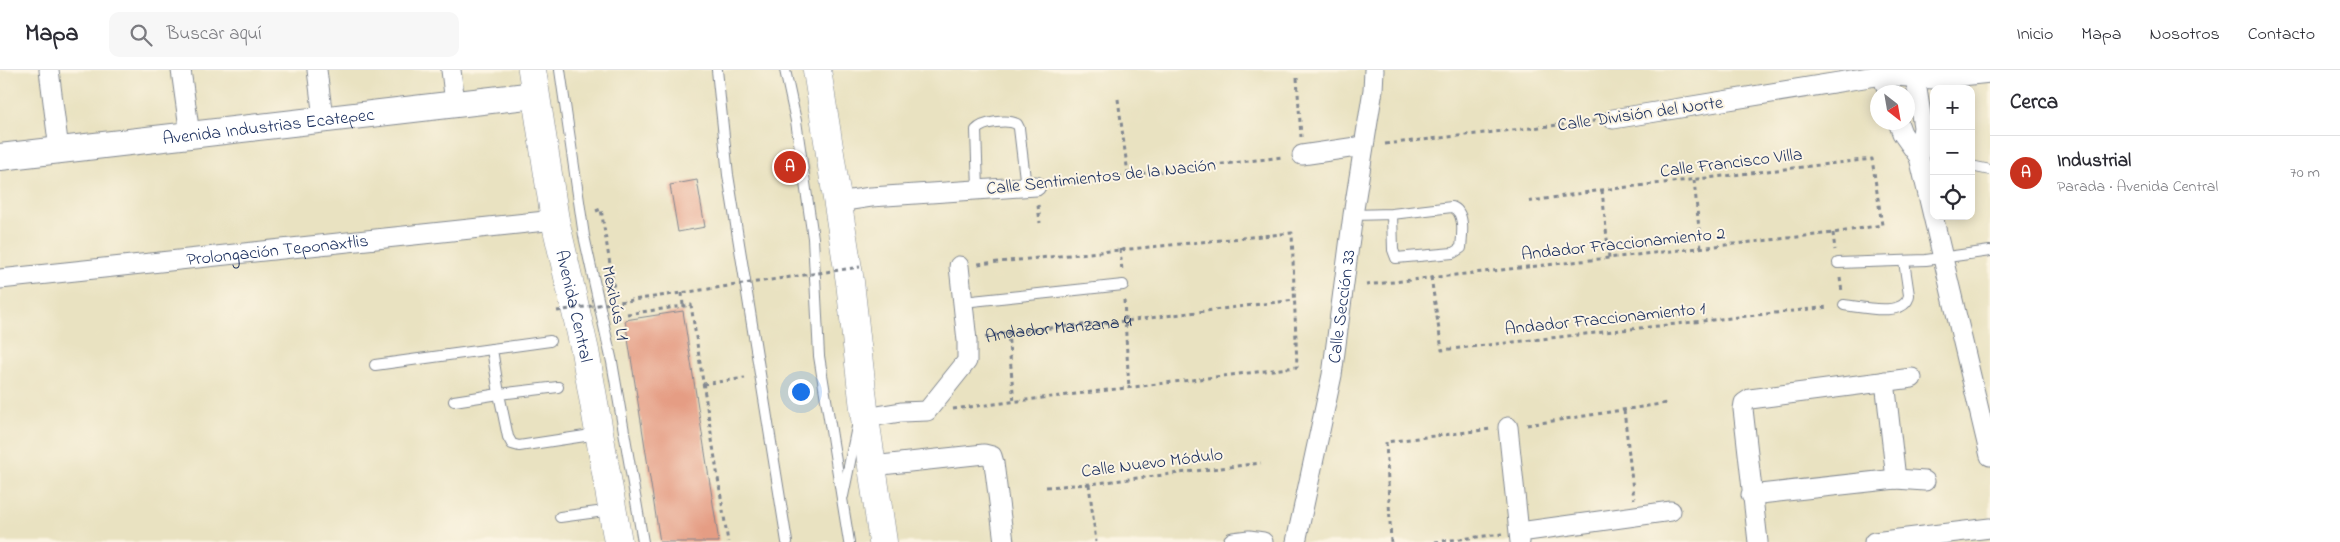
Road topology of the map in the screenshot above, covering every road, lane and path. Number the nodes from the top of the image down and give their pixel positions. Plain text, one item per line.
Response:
1 (49, 70) edge
2 (181, 70) edge
3 (317, 70) edge
4 (451, 70) edge
5 (560, 70) edge
6 (717, 70) edge
7 (785, 70) edge
8 (817, 70) edge
9 (1374, 70) edge
10 (1990, 73) edge
11 (1914, 74) edge
12 (1297, 78) dead end
13 (1883, 79) edge
14 (534, 82) edge
15 (1118, 99) dead end
16 (455, 103) junction
17 (323, 118) junction
18 (1612, 119) joint
19 (1901, 130) edge
20 (190, 135) junction
21 (1363, 146) junction
22 (58, 150) junction
23 (1302, 155) junction
24 (0, 157) edge
25 (1925, 166) edge
26 (1975, 167) edge
27 (1990, 170) edge
28 (1128, 174) junction
29 (1694, 180) junction
30 (1031, 186) junction
31 (978, 189) junction
32 (1602, 190) junction
33 (838, 202) junction
34 (1526, 202) dead end
35 (1392, 214) junction
36 (1353, 215) junction
37 (555, 220) junction
38 (1882, 225) joint
39 (1701, 248) junction
40 (1120, 249) junction
41 (1990, 251) edge
42 (1609, 258) junction
43 (1944, 258) junction
44 (1904, 261) junction
45 (1838, 263) dead end
46 (959, 266) joint
47 (860, 267) dead end
48 (1431, 277) junction
49 (0, 279) edge
50 (1123, 285) junction
51 (1366, 285) dead end
52 (682, 293) junction
53 (1294, 300) junction
54 (963, 302) junction
55 (1844, 305) joint
56 (683, 306) junction
57 (557, 311) dead end
58 (627, 314) dead end
59 (1125, 321) junction
60 (1008, 332) junction
61 (968, 340) junction
62 (550, 341) dead end
63 (492, 349) junction
64 (375, 365) dead end
65 (759, 376) junction
66 (1912, 378) dead end
67 (1885, 382) junction
68 (704, 384) junction
69 (558, 387) dead end
70 (1130, 389) junction
71 (499, 394) junction
72 (454, 401) dead end
73 (1014, 403) junction
74 (864, 410) junction
75 (1624, 410) dead end
76 (927, 411) junction
77 (1508, 427) dead end
78 (599, 434) junction
79 (1386, 442) dead end
80 (1990, 455) edge
81 (1261, 463) dead end
82 (872, 466) junction
83 (1896, 479) junction
84 (1925, 481) dead end
85 (1090, 484) junction
86 (1046, 487) dead end
87 (1751, 495) junction
88 (842, 502) junction
89 (613, 510) junction
90 (1671, 511) dead end
91 (1636, 515) junction
92 (560, 517) dead end
93 (1990, 528) edge
94 (1520, 537) edge
95 (618, 542) edge
96 (643, 542) edge
97 (728, 542) edge
98 (787, 542) edge
99 (849, 542) edge
100 (883, 542) edge
101 (1004, 542) edge
102 (1096, 542) edge
103 (1233, 542) edge
104 (1263, 542) edge
105 (1296, 542) edge
106 (1391, 542) edge
107 (1435, 542) edge
108 (1758, 542) edge
109 (1874, 542) edge

1 - 22 street
2 - 20 street
3 - 17 street
4 - 16 street
5 - 96 lane, Mexibús L1
6 - 65 lane
7 - 88 lane
8 - 33 highway
9 - 21 street, Calle Sección 33
10 - 11 street, Calle División del Norte
11 - 13 street, Calle División del Norte
11 - 25 street
12 - 23 path
13 - 18 street, Calle División del Norte
14 - 16 street, Avenida Industrias Ecatepec
14 - 37 highway, Avenida Central
15 - 28 path
16 - 17 street, Avenida Industrias Ecatepec
17 - 20 street, Avenida Industrias Ecatepec
18 - 21 path, Calle División del Norte
19 - 25 street
20 - 22 street, Avenida Industrias Ecatepec
21 - 23 street
21 - 36 street, Calle Sección 33
22 - 24 street, Avenida Industrias Ecatepec
23 - 28 path, Calle Sentimientos de la Nación
25 - 43 street
26 - 27 lane
28 - 30 path, Calle Sentimientos de la Nación
29 - 32 path, Calle Francisco Villa
29 - 38 path, Calle Francisco Villa
29 - 39 path
30 - 31 street, Calle Sentimientos de la Nación
30 - 31 lane
31 - 33 street, Calle Sentimientos de la Nación
32 - 34 path, Calle Francisco Villa
32 - 42 path
33 - 74 highway
35 - 35 lane
35 - 36 lane
36 - 105 street, Calle Sección 33
37 - 49 street, Prolongación Teponaxtlis
37 - 78 highway, Avenida Central
38 - 39 path, Andador Fraccionamiento 2
39 - 42 path, Andador Fraccionamiento 2
40 - 46 path
40 - 50 path
40 - 53 path
41 - 43 lane
42 - 48 path, Andador Fraccionamiento 2
43 - 44 lane
43 - 80 street
44 - 45 lane
44 - 55 lane
46 - 54 street
47 - 52 path, bridge
48 - 51 path, Andador Fraccionamiento 2
48 - 55 path, Andador Fraccionamiento 1
50 - 54 lane
50 - 59 path
52 - 56 path
52 - 57 path, bridge
53 - 59 path, Andador Manzana 4
53 - 70 path
54 - 61 street
56 - 58 path
56 - 68 path
59 - 60 path, Andador Manzana 4
59 - 70 path
60 - 61 path, Andador Manzana 4
60 - 73 path
61 - 76 street, Andador Manzana 4
62 - 63 lane
63 - 64 lane
63 - 71 lane
65 - 68 path
65 - 98 lane
66 - 67 street
67 - 83 street
67 - 87 street
68 - 97 path
69 - 71 lane
70 - 73 path
71 - 72 lane
71 - 78 lane
73 - 76 path
74 - 76 street
74 - 82 highway
74 - 88 lane
75 - 91 path
77 - 94 street
78 - 89 highway, Avenida Central
79 - 106 path
81 - 85 path, Calle Nuevo Módulo
82 - 100 highway
82 - 101 street
83 - 84 street
83 - 87 street
85 - 86 path, Calle Nuevo Módulo
85 - 102 path
87 - 108 street
88 - 99 lane
89 - 92 lane
89 - 95 highway, Avenida Central
90 - 91 street
91 - 94 street
93 - 109 street
94 - 107 path
103 - 104 street

